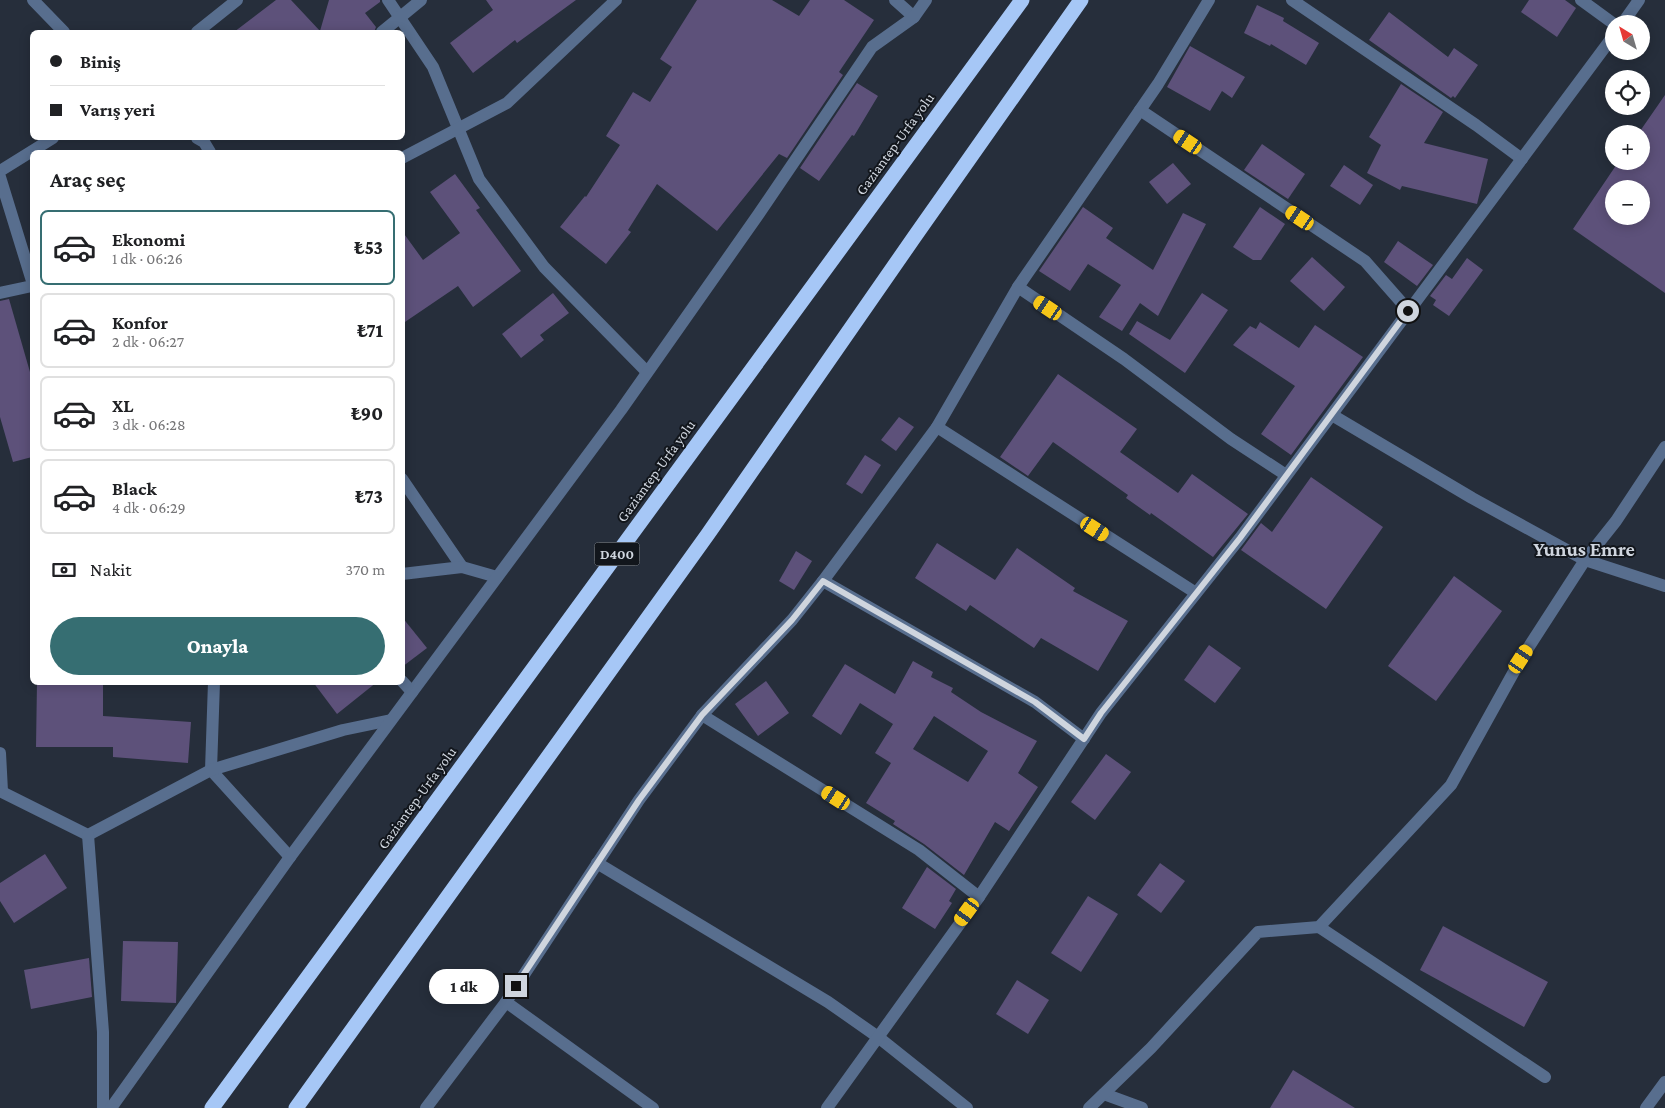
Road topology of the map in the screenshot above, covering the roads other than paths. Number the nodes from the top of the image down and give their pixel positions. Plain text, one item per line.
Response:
1 (33, 0) edge
2 (237, 0) edge
3 (388, 0) edge
4 (421, 0) edge
5 (616, 0) edge
6 (895, 0) edge
7 (926, 0) edge
8 (1022, 0) edge
9 (1081, 0) edge
10 (1208, 0) edge
11 (1292, 0) edge
12 (1581, 0) edge
13 (1639, 0) edge
14 (1628, 15) edge
15 (401, 17) junction
16 (914, 17) junction
17 (1605, 17) edge
18 (62, 30) edge
19 (200, 30) edge
20 (385, 30) edge
21 (1605, 47) edge
22 (1140, 110) junction
23 (460, 129) junction
24 (49, 140) edge
25 (33, 150) edge
26 (30, 152) edge
27 (405, 156) edge
28 (1522, 159) junction
29 (0, 171) edge
30 (0, 177) edge
31 (30, 274) edge
32 (30, 286) edge
33 (1018, 287) junction
34 (0, 293) edge
35 (1408, 311) junction
36 (647, 372) junction
37 (1332, 415) junction
38 (937, 426) junction
39 (1665, 447) edge
40 (1286, 475) junction
41 (405, 483) edge
42 (1585, 560) junction
43 (462, 568) junction
44 (405, 574) edge
45 (497, 577) junction
46 (823, 581) junction
47 (1665, 586) edge
48 (1196, 593) junction
49 (405, 684) edge
50 (214, 685) edge
51 (412, 692) junction
52 (702, 715) junction
53 (391, 720) junction
54 (1084, 739) junction
55 (0, 753) edge
56 (212, 770) junction
57 (1, 791) edge
58 (88, 835) junction
59 (290, 857) junction
60 (597, 863) junction
61 (978, 897) junction
62 (1320, 927) junction
63 (506, 1002) junction
64 (878, 1037) junction
65 (1545, 1077) dead end
66 (1665, 1082) edge
67 (1104, 1094) junction
68 (103, 1108) edge
69 (111, 1108) edge
70 (212, 1108) edge
71 (296, 1108) edge
72 (426, 1108) edge
73 (653, 1108) edge
74 (827, 1108) edge
75 (967, 1108) edge
76 (1089, 1108) edge
77 (1142, 1108) edge
78 (1646, 1108) edge

1 - 18 street
2 - 19 street
3 - 15 street
4 - 15 street
5 - 23 street
6 - 16 street
7 - 16 street
8 - 70 highway, Gaziantep-Urfa yolu / D400
9 - 71 highway
10 - 22 street
11 - 28 street
12 - 17 street
13 - 14 street
15 - 20 street
15 - 23 street
16 - 36 street
21 - 28 street
22 - 33 street
22 - 35 street
23 - 27 street
23 - 36 street
24 - 25 street
26 - 29 street
28 - 35 street
30 - 31 street
32 - 34 street
33 - 38 street
33 - 40 street
35 - 37 street
36 - 45 street
37 - 40 street
37 - 42 street
38 - 46 street
38 - 48 street
39 - 42 street
40 - 48 street
41 - 43 street
42 - 47 street
42 - 62 street
43 - 44 street
43 - 45 street
45 - 51 street
46 - 52 street
46 - 54 street
48 - 54 street
49 - 51 street
50 - 56 street
51 - 53 street
52 - 60 street
52 - 61 street
53 - 56 street
53 - 59 street
54 - 61 street
55 - 57 street
56 - 58 street
56 - 59 street
57 - 58 street
58 - 68 street
59 - 69 street
60 - 63 street
60 - 64 street
61 - 64 street
62 - 65 street
62 - 67 street
63 - 72 street
63 - 73 street
64 - 74 street
64 - 75 street
66 - 78 street
67 - 76 street
67 - 77 street

